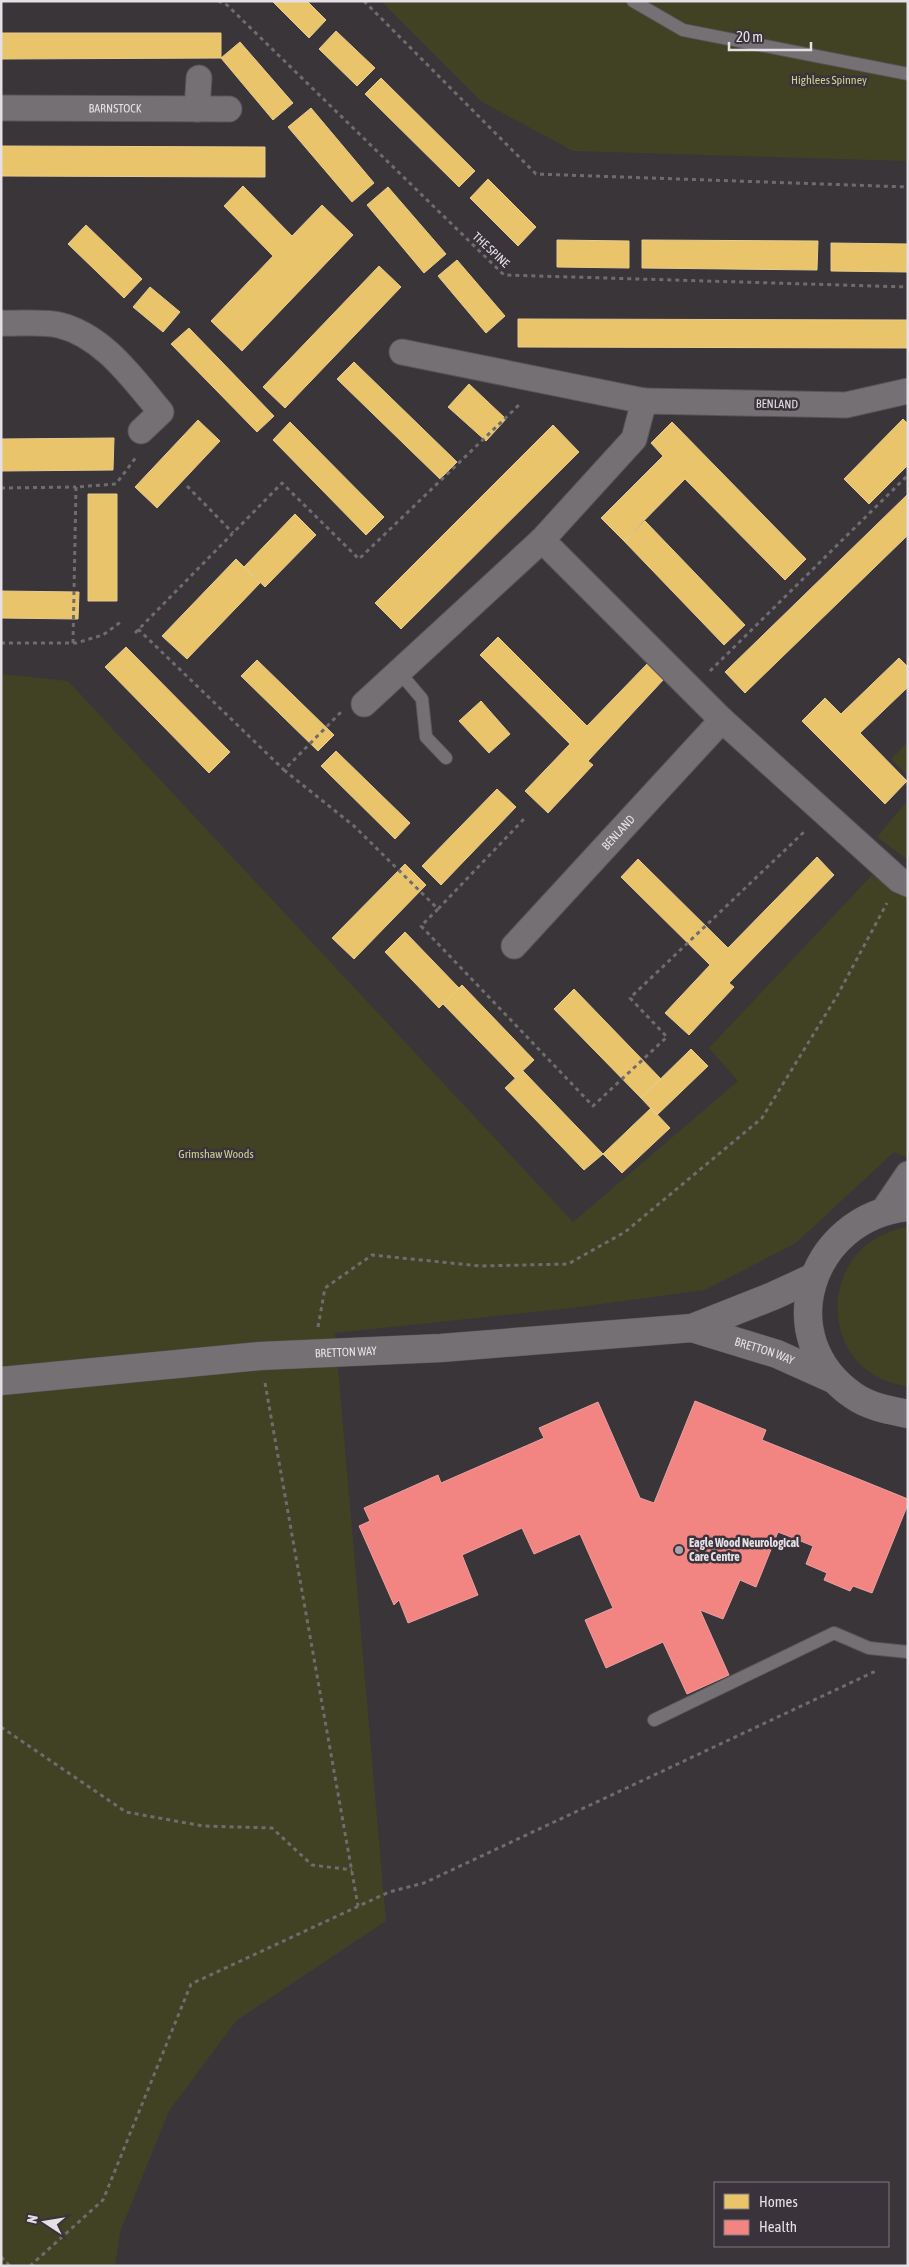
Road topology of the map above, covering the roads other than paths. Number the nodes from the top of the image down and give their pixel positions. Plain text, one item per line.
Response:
1 (633, 1) edge
2 (908, 74) edge
3 (199, 78) dead end
4 (1, 108) edge
5 (229, 109) dead end
6 (197, 110) junction
7 (1, 324) edge
8 (402, 352) dead end
9 (908, 391) edge
10 (644, 401) junction
11 (141, 431) road end
12 (542, 540) junction
13 (400, 673) junction
14 (367, 702) road end
15 (722, 720) junction
16 (446, 758) dead end
17 (903, 882) edge
18 (514, 946) dead end
19 (908, 1174) edge
20 (895, 1209) edge
21 (814, 1277) junction
22 (692, 1328) junction
23 (835, 1380) junction
24 (1, 1381) edge
25 (876, 1408) junction
26 (908, 1414) edge
27 (908, 1426) edge
28 (908, 1652) edge
29 (654, 1720) dead end

1 - 2 lane
3 - 6 street
4 - 6 street, BARNSTOCK
5 - 6 street, BARNSTOCK
7 - 11 street
8 - 10 street, BENLAND
9 - 10 street, BENLAND
10 - 12 street
12 - 13 street
12 - 15 street
13 - 14 street
13 - 16 lane
15 - 17 street
15 - 18 street, BENLAND
19 - 20 street
20 - 21 street
21 - 22 street, BRETTON WAY
21 - 23 street
22 - 23 street, BRETTON WAY
22 - 24 street, BRETTON WAY
23 - 25 street
25 - 26 street
25 - 27 street
28 - 29 lane

